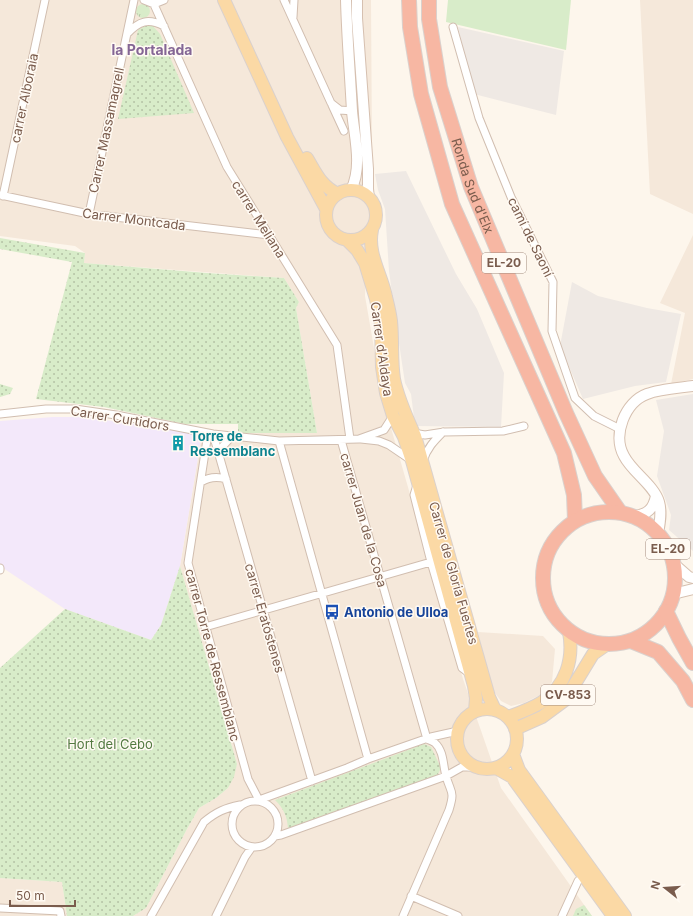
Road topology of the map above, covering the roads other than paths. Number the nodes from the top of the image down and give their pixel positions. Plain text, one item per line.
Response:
1 (45, 0) edge
2 (144, 0) edge
3 (164, 0) edge
4 (225, 0) edge
5 (284, 0) edge
6 (294, 0) edge
7 (346, 0) edge
8 (357, 0) edge
9 (409, 0) edge
10 (429, 0) edge
11 (136, 1) edge
12 (153, 2) edge
13 (293, 19) junction
14 (164, 26) junction
15 (453, 27) dead end
16 (127, 34) junction
17 (331, 103) junction
18 (352, 111) junction
19 (344, 131) dead end
20 (351, 190) junction
21 (338, 194) junction
22 (2, 195) edge
23 (369, 198) junction
24 (326, 208) junction
25 (89, 214) junction
26 (372, 230) junction
27 (269, 234) junction
28 (348, 241) junction
29 (693, 386) edge
30 (0, 414) edge
31 (393, 416) junction
32 (524, 426) dead end
33 (620, 429) junction
34 (444, 432) junction
35 (211, 434) junction
36 (414, 434) junction
37 (232, 436) junction
38 (350, 439) junction
39 (358, 439) junction
40 (279, 440) junction
41 (341, 440) junction
42 (219, 454) junction
43 (417, 462) junction
44 (226, 479) junction
45 (201, 482) junction
46 (417, 483) junction
47 (656, 496) junction
48 (620, 512) junction
49 (636, 516) junction
50 (575, 520) junction
51 (658, 533) junction
52 (431, 562) junction
53 (673, 563) junction
54 (381, 576) junction
55 (693, 578) edge
56 (693, 589) edge
57 (322, 593) junction
58 (673, 594) junction
59 (263, 610) junction
60 (666, 611) junction
61 (205, 626) junction
62 (569, 632) junction
63 (631, 641) junction
64 (606, 645) junction
65 (693, 663) edge
66 (471, 675) junction
67 (693, 700) edge
68 (495, 710) junction
69 (475, 711) junction
70 (508, 717) junction
71 (515, 729) junction
72 (458, 731) junction
73 (427, 739) junction
74 (513, 754) junction
75 (368, 759) junction
76 (475, 767) junction
77 (496, 768) junction
78 (446, 776) junction
79 (312, 781) junction
80 (259, 800) junction
81 (240, 805) junction
82 (275, 836) junction
83 (252, 847) junction
84 (578, 881) dead end
85 (411, 896) junction
86 (0, 908) edge
87 (61, 916) edge
88 (152, 916) edge
89 (216, 916) edge
90 (403, 916) edge
91 (458, 916) edge
92 (562, 916) edge
93 (613, 916) edge
94 (624, 916) edge

1 - 22 street, carrer Alboraia
2 - 12 street
3 - 12 street
4 - 21 main road
4 - 24 main road
5 - 13 street
6 - 13 street
7 - 18 main road
8 - 23 main road
9 - 50 highway, Ronda Sud d'Elx / EL-20
10 - 48 highway, Ronda Sud d'Elx / EL-20
11 - 16 street, Carrer Massamagrell
12 - 14 street, carrer Meliana
13 - 17 street
14 - 16 street
14 - 27 street, carrer Meliana
15 - 33 street, camí de Saoní
16 - 25 street, Carrer Massamagrell
17 - 18 street
17 - 19 street
18 - 20 main road
20 - 21 main road
20 - 23 main road
21 - 24 main road
22 - 25 street, Carrer Montcada
23 - 26 main road
24 - 28 main road
25 - 27 street, Carrer Montcada
26 - 28 main road
26 - 36 main road, Carrer d'Aldaya
27 - 38 street, carrer Meliana
28 - 31 main road, Carrer d'Aldaya
29 - 33 main road
30 - 35 street, Carrer Curtidors
31 - 39 street, Carrer Curtidors
31 - 43 main road, Carrer d'Aldaya
32 - 34 street
33 - 47 main road
34 - 36 street
34 - 43 street
35 - 37 street, Carrer Curtidors
35 - 42 street, carrer Eratóstenes
35 - 45 street, carrer Torre de Ressemblanc
36 - 43 main road, Carrer de Gloria Fuertes
37 - 40 street, Carrer Curtidors
37 - 42 street
38 - 39 street, Carrer Curtidors
38 - 41 street, Carrer Curtidors
39 - 43 street, Carrer Curtidors
40 - 41 street, Carrer Curtidors
40 - 57 street
41 - 54 street, carrer Juan de la Cosa
42 - 44 street, carrer Eratóstenes
43 - 46 main road, Carrer de Gloria Fuertes
43 - 68 main road, Carrer de Gloria Fuertes
44 - 45 street
44 - 59 street, carrer Eratóstenes
45 - 61 street, carrer Torre de Ressemblanc
46 - 52 street, Carrer de Gloria Fuertes
46 - 66 main road, Carrer de Gloria Fuertes
47 - 49 main road
47 - 51 main road
48 - 49 highway, EL-20
48 - 50 highway, EL-20
49 - 51 highway, EL-20
50 - 62 highway, EL-20
51 - 53 highway, EL-20
52 - 54 street
52 - 66 street, Carrer de Gloria Fuertes
53 - 55 main road
53 - 58 highway, EL-20
54 - 57 street
54 - 73 street, carrer Juan de la Cosa
56 - 58 main road
57 - 59 street
57 - 75 street
58 - 60 highway, EL-20
59 - 61 street
59 - 79 street, carrer Eratóstenes
60 - 63 highway, EL-20
60 - 65 highway
61 - 80 street, carrer Torre de Ressemblanc
62 - 64 highway, EL-20
62 - 70 main road
63 - 64 highway, EL-20
63 - 67 highway
64 - 71 main road, CV-853
66 - 69 main road, Carrer de Gloria Fuertes
68 - 69 main road
68 - 70 main road
69 - 72 main road
70 - 71 main road
71 - 74 main road
72 - 73 street
72 - 76 main road
73 - 75 street
73 - 78 street
74 - 77 main road
74 - 94 main road
75 - 79 street
76 - 77 main road
76 - 78 street
77 - 93 main road
78 - 82 street
78 - 85 street
79 - 80 street
80 - 81 street
80 - 82 street
81 - 83 street
81 - 88 street
82 - 83 street
83 - 89 street
84 - 92 street
85 - 90 street
85 - 91 street
86 - 87 street

